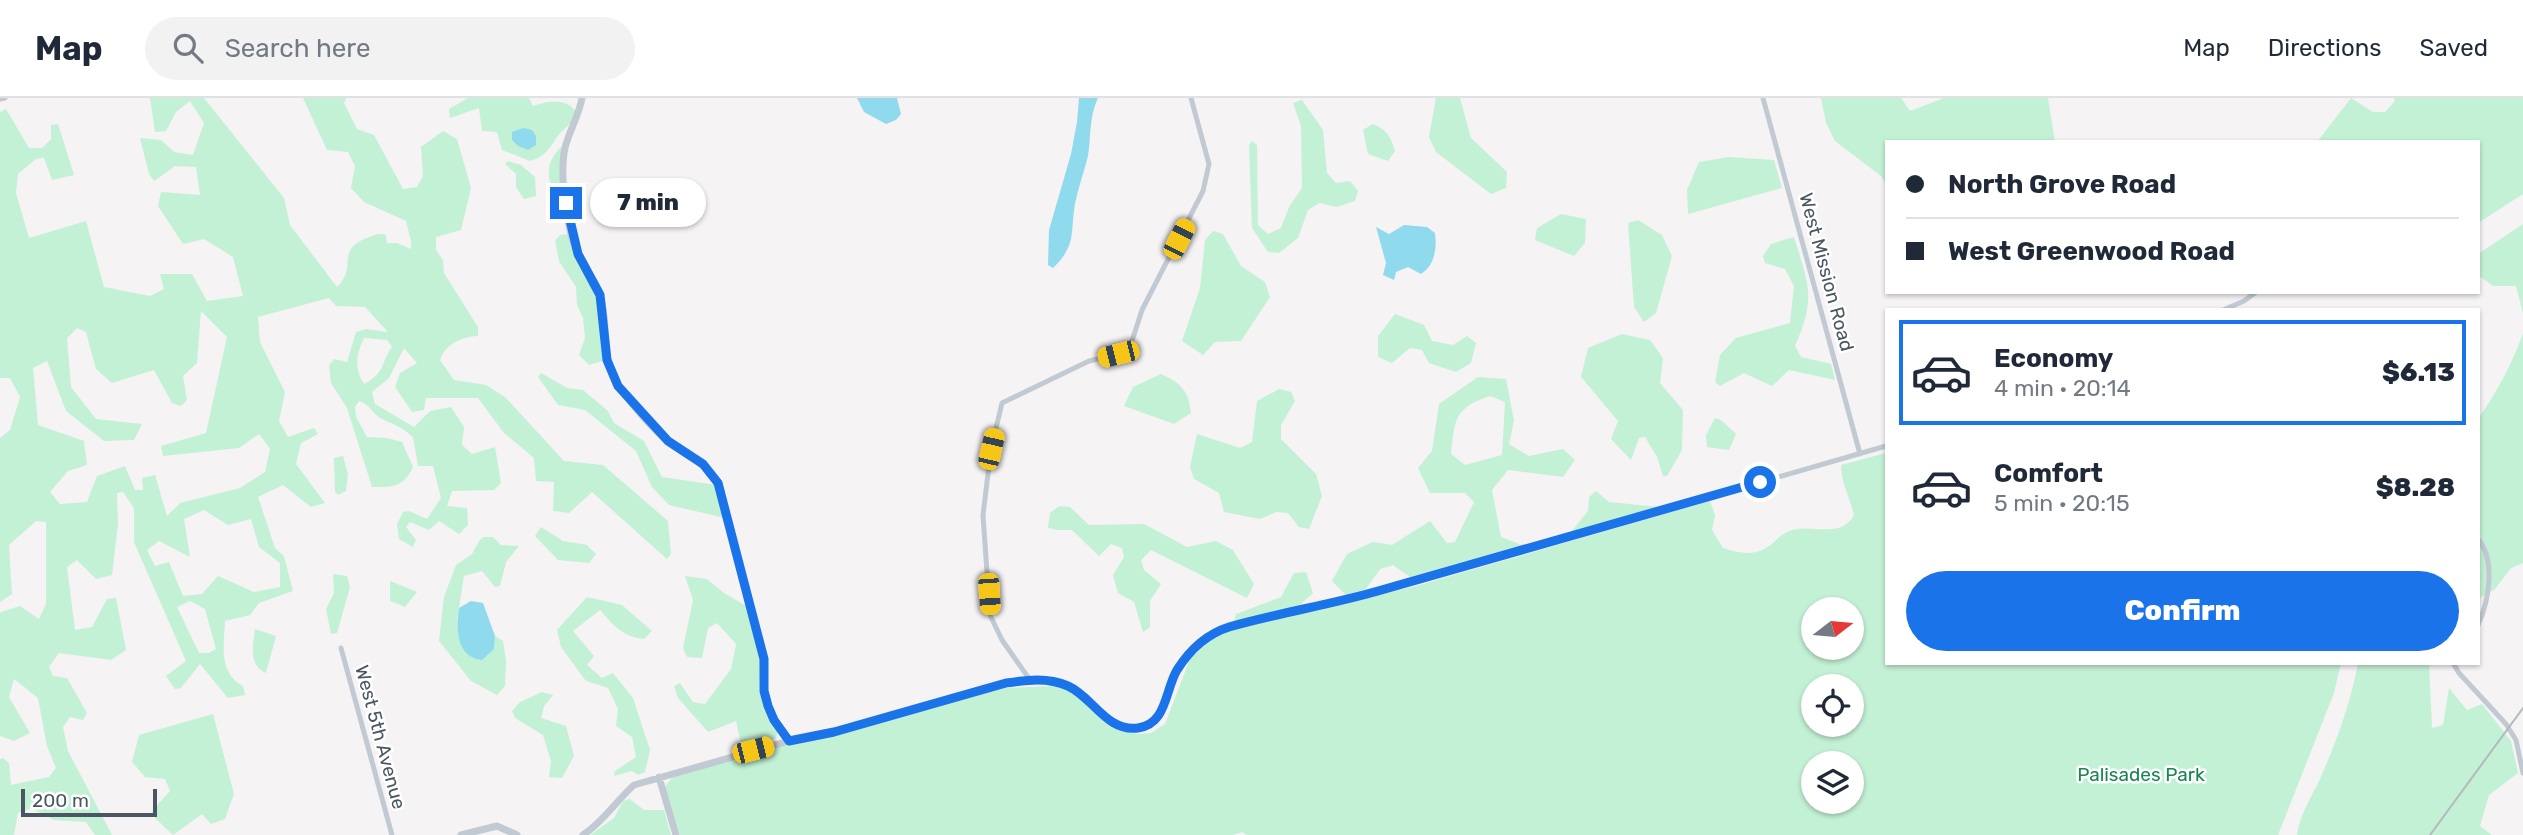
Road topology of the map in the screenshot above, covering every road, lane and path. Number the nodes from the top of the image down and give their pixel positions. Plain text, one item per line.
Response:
1 (5, 98) edge
2 (582, 98) edge
3 (1191, 98) edge
4 (1763, 98) edge
5 (0, 99) edge
6 (2253, 294) edge
7 (2227, 308) edge
8 (1885, 446) edge
9 (1860, 454) junction
10 (2480, 541) edge
11 (2480, 620) edge
12 (341, 648) dead end
13 (2454, 665) edge
14 (1030, 680) junction
15 (789, 741) junction
16 (2523, 773) edge
17 (659, 777) junction
18 (392, 835) edge
19 (461, 835) edge
20 (517, 835) edge
21 (583, 835) edge
22 (676, 835) edge

1 - 5 street
2 - 15 street
3 - 14 street
4 - 9 street, West Mission Road
6 - 7 street
8 - 9 street
9 - 14 street
10 - 11 street
12 - 18 street, West 5th Avenue
13 - 16 street
14 - 15 street
15 - 17 street
17 - 21 street
17 - 22 street
19 - 20 street

